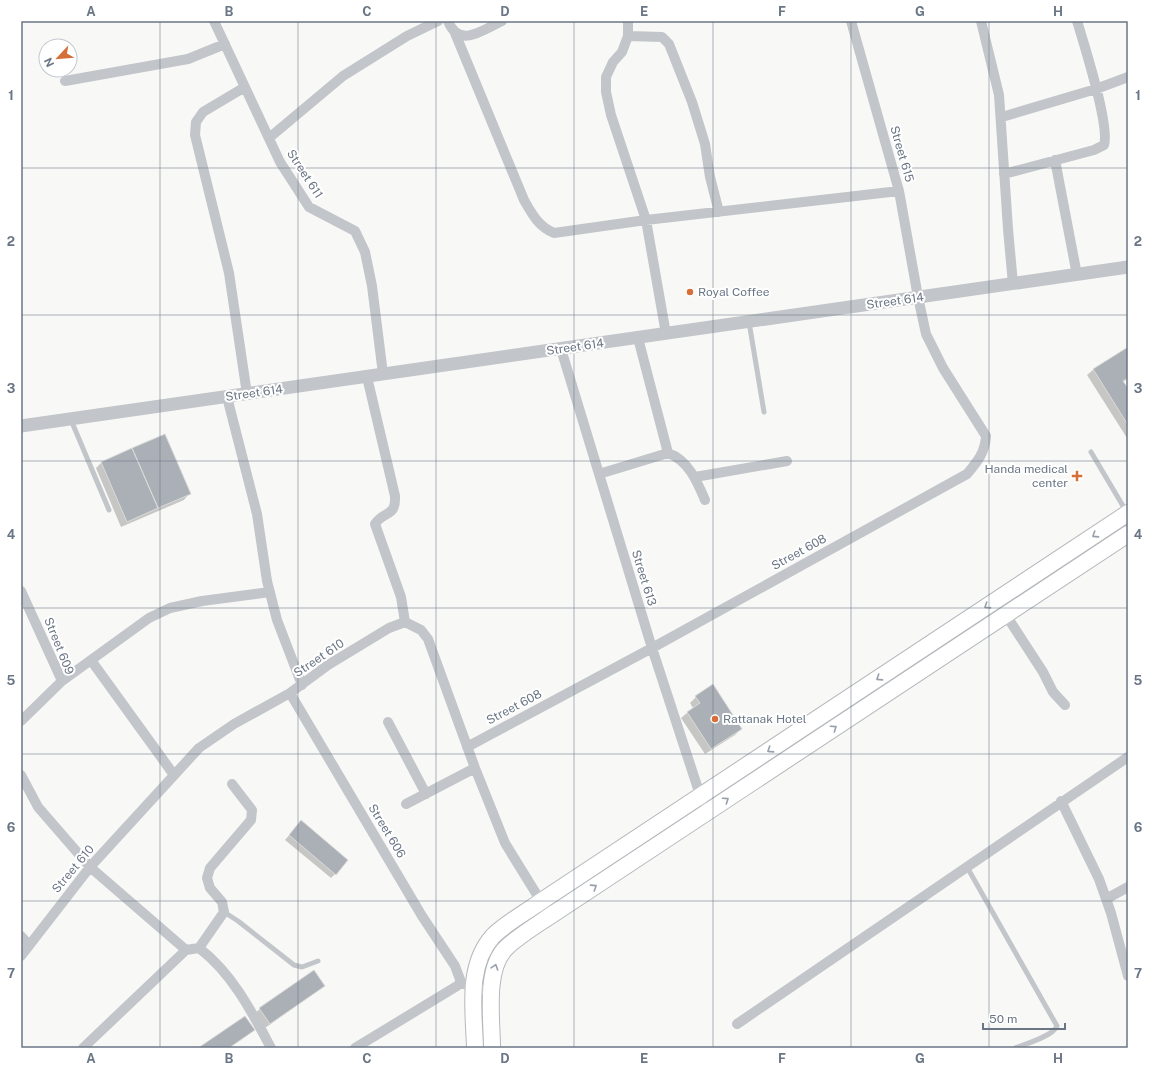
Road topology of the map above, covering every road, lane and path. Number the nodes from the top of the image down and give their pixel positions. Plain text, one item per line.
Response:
1 (214, 21) edge
2 (438, 21) edge
3 (448, 21) edge
4 (502, 21) edge
5 (628, 21) edge
6 (851, 21) edge
7 (981, 21) edge
8 (1078, 21) edge
9 (455, 33) junction
10 (628, 36) junction
11 (225, 44) junction
12 (1128, 77) edge
13 (65, 81) dead end
14 (245, 87) junction
15 (1096, 89) junction
16 (1002, 118) junction
17 (269, 138) junction
18 (1055, 160) junction
19 (1004, 174) junction
20 (899, 191) junction
21 (719, 212) junction
22 (646, 220) junction
23 (1128, 267) edge
24 (1077, 274) junction
25 (1013, 284) junction
26 (918, 297) junction
27 (749, 322) junction
28 (666, 334) junction
29 (638, 338) junction
30 (560, 349) junction
31 (383, 374) junction
32 (366, 377) junction
33 (247, 394) junction
34 (227, 397) junction
35 (764, 412) dead end
36 (70, 419) junction
37 (21, 426) edge
38 (1091, 452) dead end
39 (668, 453) junction
40 (787, 461) dead end
41 (599, 474) junction
42 (695, 477) junction
43 (705, 500) dead end
44 (109, 510) dead end
45 (1128, 513) edge
46 (1128, 534) edge
47 (21, 590) edge
48 (270, 592) junction
49 (1006, 615) junction
50 (405, 622) junction
51 (652, 648) junction
52 (90, 662) junction
53 (62, 681) junction
54 (302, 685) junction
55 (290, 693) junction
56 (1065, 705) dead end
57 (21, 721) edge
58 (388, 722) dead end
59 (467, 747) junction
60 (1128, 757) edge
61 (475, 768) junction
62 (21, 775) edge
63 (174, 776) junction
64 (232, 784) dead end
65 (426, 794) junction
66 (700, 796) junction
67 (1061, 801) junction
68 (406, 804) dead end
69 (707, 812) junction
70 (966, 866) junction
71 (90, 867) junction
72 (1128, 887) edge
73 (1106, 899) junction
74 (540, 902) junction
75 (224, 912) junction
76 (550, 916) junction
77 (21, 936) edge
78 (29, 945) junction
79 (199, 948) junction
80 (186, 950) junction
81 (21, 956) edge
82 (318, 961) dead end
83 (1128, 976) edge
84 (467, 985) junction
85 (491, 991) junction
86 (737, 1024) dead end
87 (83, 1048) edge
88 (271, 1048) edge
89 (355, 1048) edge
90 (475, 1048) edge
91 (492, 1048) edge
92 (1015, 1048) edge

1 - 11 street, Street 611
2 - 17 street
3 - 9 street
4 - 9 street
5 - 10 street
6 - 20 street, Street 615
7 - 16 street
8 - 15 street
9 - 22 street
10 - 21 street
10 - 22 street
11 - 13 street
11 - 14 street, Street 611
12 - 15 street
14 - 17 street, Street 611
14 - 33 street
15 - 16 street
15 - 18 street
16 - 19 street
17 - 31 street, Street 611
18 - 19 street
18 - 24 street
19 - 25 street
20 - 21 street
20 - 26 street, Street 615
21 - 22 street
22 - 28 street
23 - 24 street, Street 614
24 - 25 street, Street 614
25 - 26 street, Street 614
26 - 27 street, Street 614
26 - 51 street, Street 608
27 - 28 street, Street 614
27 - 35 lane
28 - 29 street, Street 614
29 - 30 street, Street 614
29 - 39 street
30 - 31 street, Street 614
30 - 41 street, Street 613
31 - 32 street, Street 614
32 - 33 street, Street 614
32 - 50 street
33 - 34 street, Street 614
34 - 36 street, Street 614
34 - 48 street
36 - 37 street, Street 614
36 - 44 lane
38 - 45 lane
39 - 41 street
39 - 42 street
40 - 42 street
41 - 51 street, Street 613
42 - 43 street
45 -> 66 main road
46 - 49 main road
47 - 53 street, Street 609
48 - 52 street
48 - 54 street
49 - 56 street
69 -> 49 main road
50 - 54 street, Street 610
50 - 59 street
51 - 59 street, Street 608
51 - 66 street, Street 613
52 - 53 street
52 - 63 street
53 - 57 street, Street 609
54 - 55 street, Street 610
55 - 63 street, Street 610
55 - 84 street, Street 606
58 - 65 street
59 - 61 street
60 - 67 street
61 - 65 street
61 - 74 street
62 - 71 street
63 - 71 street, Street 610
64 - 75 street
65 - 68 street
66 - 69 street, Street 613
66 - 74 main road
67 - 70 street
67 - 73 street
76 -> 69 main road
70 - 86 street
70 - 92 lane
71 - 78 street, Street 610
71 - 80 street
72 - 73 street
73 - 83 street
74 - 76 street
74 - 84 main road
75 - 79 street
75 - 82 lane
85 -> 76 main road
77 - 78 street
78 - 81 street, Street 610
79 - 80 street
79 - 88 street
80 - 87 street
84 - 85 street
84 - 89 street
84 - 90 main road
85 - 91 main road

